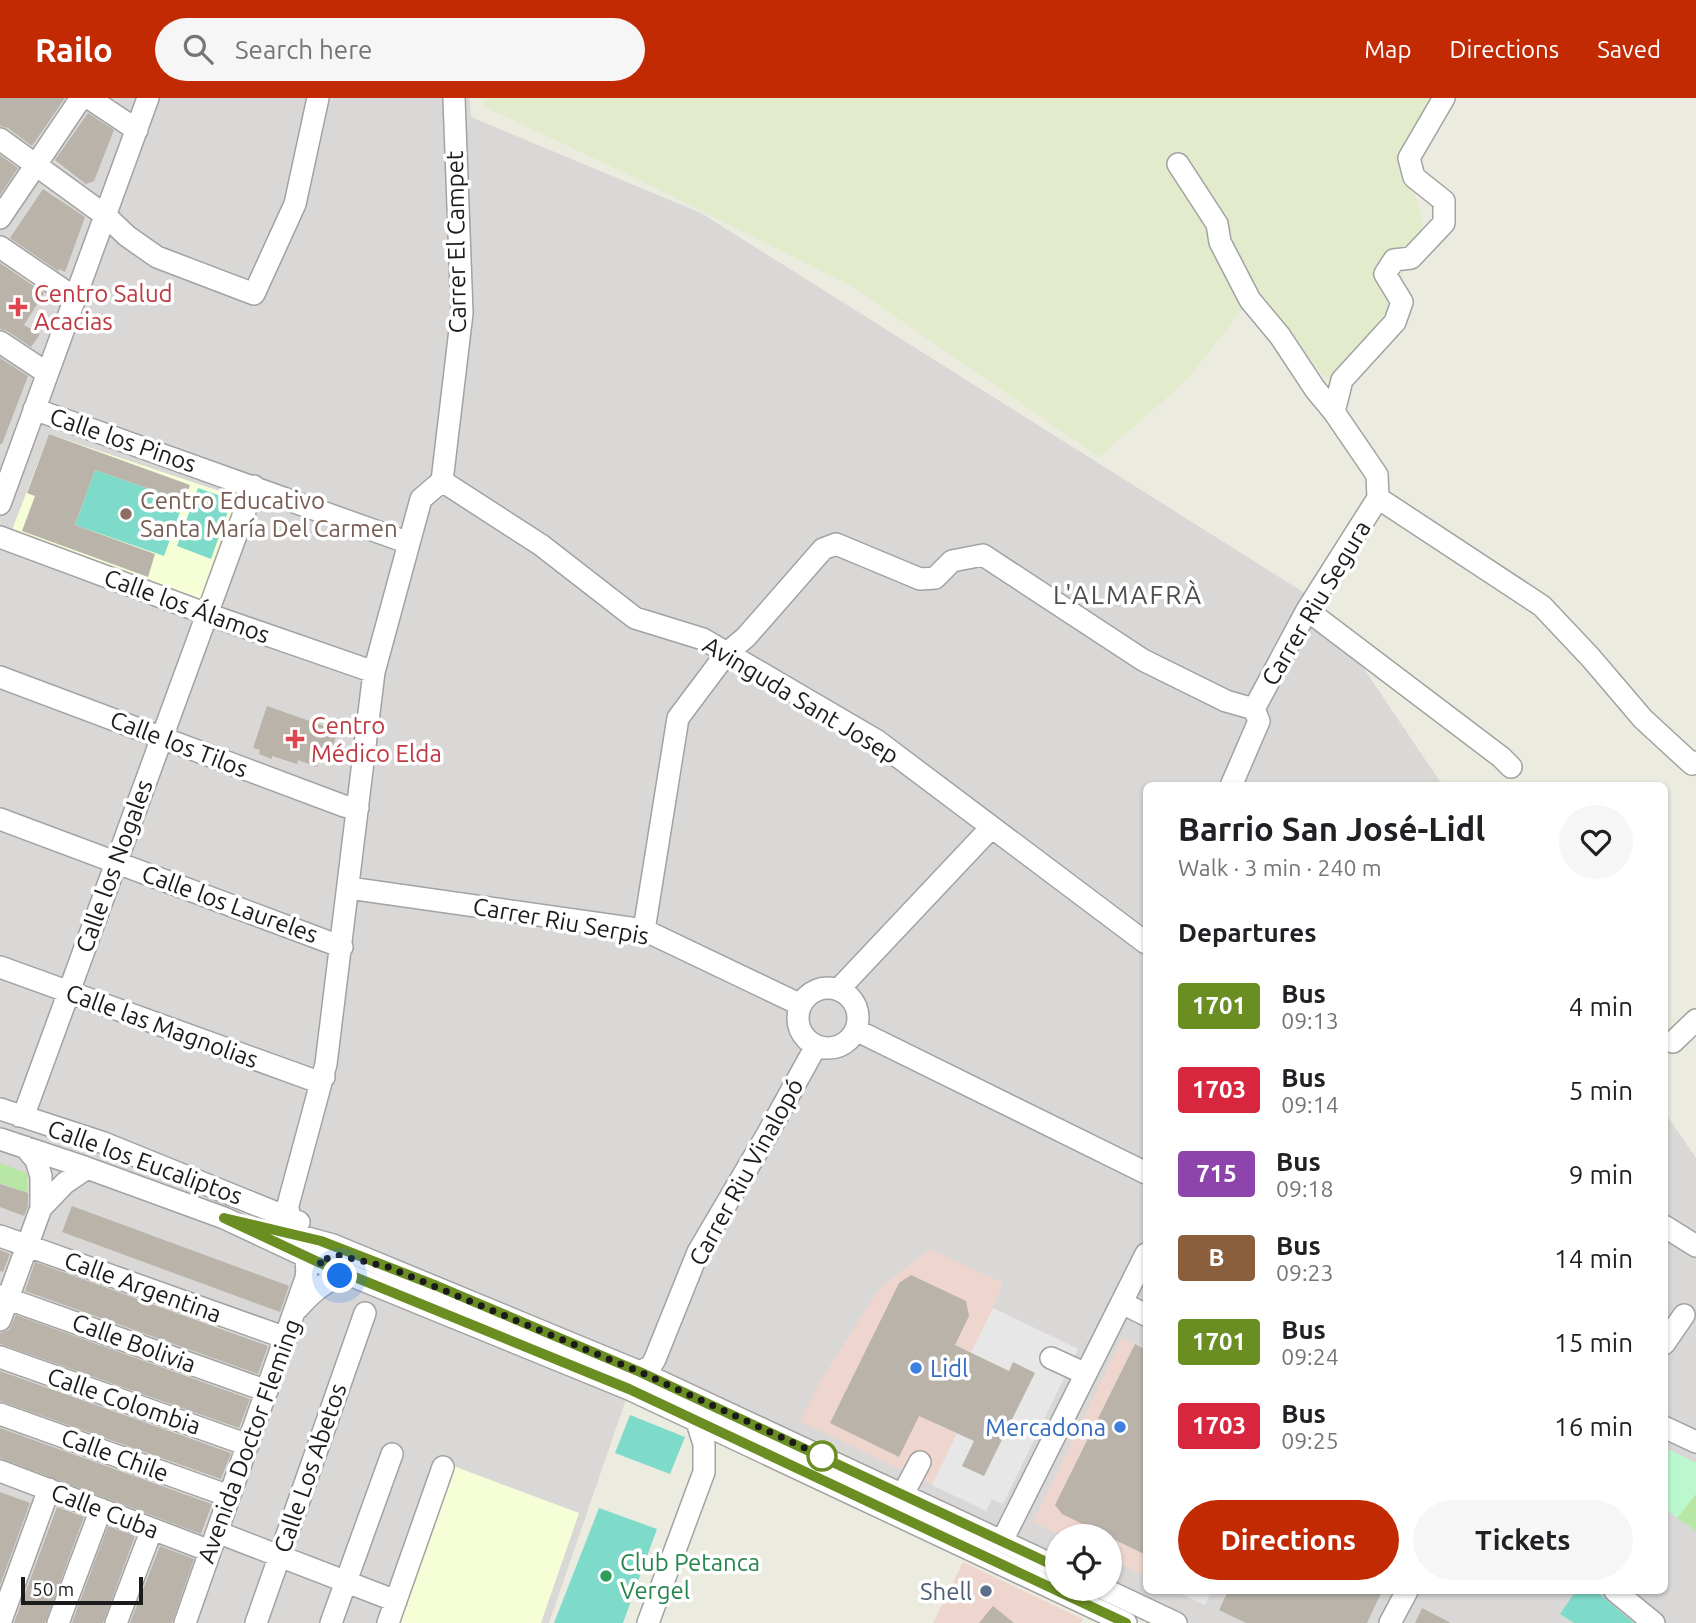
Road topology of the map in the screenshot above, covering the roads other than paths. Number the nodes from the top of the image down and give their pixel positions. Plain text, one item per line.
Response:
1 (81, 98) edge
2 (89, 98) edge
3 (148, 98) edge
4 (318, 98) edge
5 (454, 98) edge
6 (1444, 98) edge
7 (137, 130) junction
8 (0, 139) edge
9 (37, 164) junction
10 (1178, 164) dead end
11 (106, 216) junction
12 (0, 218) edge
13 (0, 247) edge
14 (75, 298) junction
15 (0, 342) edge
16 (47, 373) junction
17 (34, 409) junction
18 (1334, 412) junction
19 (8, 451) edge
20 (442, 481) junction
21 (254, 486) junction
22 (1378, 498) junction
23 (0, 504) edge
24 (0, 537) edge
25 (409, 543) junction
26 (1307, 610) junction
27 (207, 614) junction
28 (726, 654) junction
29 (374, 672) junction
30 (0, 677) edge
31 (1254, 709) junction
32 (161, 737) junction
33 (1695, 766) edge
34 (1511, 767) dead end
35 (1233, 782) edge
36 (358, 808) junction
37 (0, 819) edge
38 (989, 825) junction
39 (115, 862) junction
40 (349, 888) junction
41 (644, 930) junction
42 (1143, 941) edge
43 (342, 947) junction
44 (0, 967) edge
45 (839, 989) junction
46 (67, 992) junction
47 (801, 1005) junction
48 (1696, 1020) edge
49 (856, 1030) junction
50 (1673, 1042) dead end
51 (816, 1046) junction
52 (324, 1077) junction
53 (9, 1112) edge
54 (0, 1139) edge
55 (26, 1147) junction
56 (87, 1168) junction
57 (1143, 1172) edge
58 (41, 1208) junction
59 (224, 1218) junction
60 (293, 1227) junction
61 (1668, 1228) edge
62 (0, 1236) edge
63 (27, 1246) junction
64 (1696, 1246) edge
65 (1143, 1260) edge
66 (310, 1263) junction
67 (388, 1267) junction
68 (348, 1274) junction
69 (437, 1286) junction
70 (4, 1297) edge
71 (1122, 1303) junction
72 (296, 1309) junction
73 (365, 1313) dead end
74 (1143, 1314) edge
75 (1684, 1315) dead end
76 (0, 1320) edge
77 (286, 1338) junction
78 (1668, 1338) edge
79 (0, 1357) edge
80 (1051, 1358) dead end
81 (640, 1372) junction
82 (1086, 1374) junction
83 (267, 1391) junction
84 (0, 1414) edge
85 (697, 1422) junction
86 (1668, 1429) edge
87 (1696, 1442) edge
88 (742, 1443) junction
89 (248, 1445) junction
90 (392, 1454) dead end
91 (920, 1462) dead end
92 (443, 1468) dead end
93 (0, 1471) edge
94 (704, 1472) junction
95 (49, 1489) junction
96 (903, 1494) junction
97 (229, 1496) junction
98 (102, 1509) junction
99 (152, 1529) junction
100 (214, 1541) junction
101 (1002, 1541) junction
102 (279, 1557) junction
103 (1045, 1561) edge
104 (345, 1582) junction
105 (1405, 1594) edge
106 (1619, 1594) edge
107 (1122, 1598) edge
108 (396, 1601) junction
109 (1170, 1621) edge
110 (0, 1623) edge
111 (58, 1623) edge
112 (116, 1623) edge
113 (184, 1623) edge
114 (256, 1623) edge
115 (331, 1623) edge
116 (388, 1623) edge
117 (648, 1623) edge
118 (1126, 1623) edge
119 (1390, 1623) edge
120 (1654, 1623) edge

1 - 9 street
2 - 7 street
3 - 7 street
4 - 11 street
5 - 20 street, Carrer El Campet
6 - 18 street
7 - 11 street
8 - 9 street
9 - 11 street
9 - 12 street
10 - 18 street
11 - 14 street
13 - 14 street
14 - 16 street
15 - 16 street
16 - 17 street
17 - 19 street
17 - 21 street, Calle los Pinos
18 - 22 street
19 - 23 street
20 - 25 street
20 - 28 street, Avinguda Sant Josep
21 - 25 street, Calle los Pinos
21 - 27 street, Calle los Nogales
22 - 26 street, Carrer Riu Segura
22 - 33 street
24 - 27 street, Calle los Álamos
25 - 29 street
26 - 31 street, Carrer Riu Segura
26 - 34 street
27 - 29 street, Calle los Álamos
27 - 32 street, Calle los Nogales
28 - 31 street
28 - 38 street, Avinguda Sant Josep
28 - 41 street
29 - 36 street
30 - 32 street, Calle los Tilos
31 - 35 street, Carrer Riu Segura
32 - 36 street, Calle los Tilos
32 - 39 street, Calle los Nogales
36 - 40 street
37 - 39 street, Calle los Laureles
38 - 42 street, Avinguda Sant Josep
38 - 45 street
39 - 43 street, Calle los Laureles
39 - 46 street, Calle los Nogales
40 - 41 street, Carrer Riu Serpis
40 - 43 street
41 - 47 street, Carrer Riu Serpis
43 - 52 street
44 - 46 street, Calle las Magnolias
45 - 47 street
45 - 49 street
46 - 52 street, Calle las Magnolias
46 - 53 street, Calle los Nogales
47 - 51 street
48 - 50 street
49 - 51 street
49 - 57 street
51 - 81 street, Carrer Riu Vinalopó
52 - 60 street
53 - 60 street, Calle los Eucaliptos
54 - 55 street
55 - 56 street
55 - 58 street
56 - 58 street
56 - 59 street
58 - 63 street
59 - 60 street
59 - 66 street
60 - 66 street
60 - 67 street
60 - 69 street
61 - 64 street
62 - 63 street, Calle Argentina
63 - 70 street
63 - 77 street, Calle Argentina
65 - 71 street
66 - 67 street
66 - 68 street
66 - 72 street, Avenida Doctor Fleming
67 - 69 street
68 - 72 street
68 - 85 street
69 - 81 street
70 - 76 street
70 - 83 street, Calle Bolivia
71 - 74 street
71 - 82 street
72 - 77 street, Avenida Doctor Fleming
73 - 102 street, Calle Los Abetos
75 - 78 street
77 - 83 street, Avenida Doctor Fleming
79 - 89 street, Calle Colombia
80 - 82 street
81 - 96 street
82 - 101 street
83 - 89 street, Avenida Doctor Fleming
84 - 97 street, Calle Chile
85 - 88 street
85 - 94 street
86 - 87 street
88 - 94 street
88 - 118 street
89 - 97 street, Avenida Doctor Fleming
90 - 104 street
91 - 96 street
92 - 108 street
93 - 95 street, Calle Cuba
94 - 117 street
95 - 98 street, Calle Cuba
95 - 110 street
96 - 101 street
97 - 100 street, Avenida Doctor Fleming
98 - 99 street, Calle Cuba
98 - 111 street
99 - 100 street, Calle Cuba
99 - 112 street
100 - 102 street, Calle Cuba
100 - 113 street, Avenida Doctor Fleming
101 - 103 street
102 - 104 street, Calle Cuba
102 - 114 street, Calle Los Abetos
104 - 108 street, Calle Cuba
104 - 115 street
105 - 119 street
106 - 120 street
107 - 109 street
108 - 116 street

